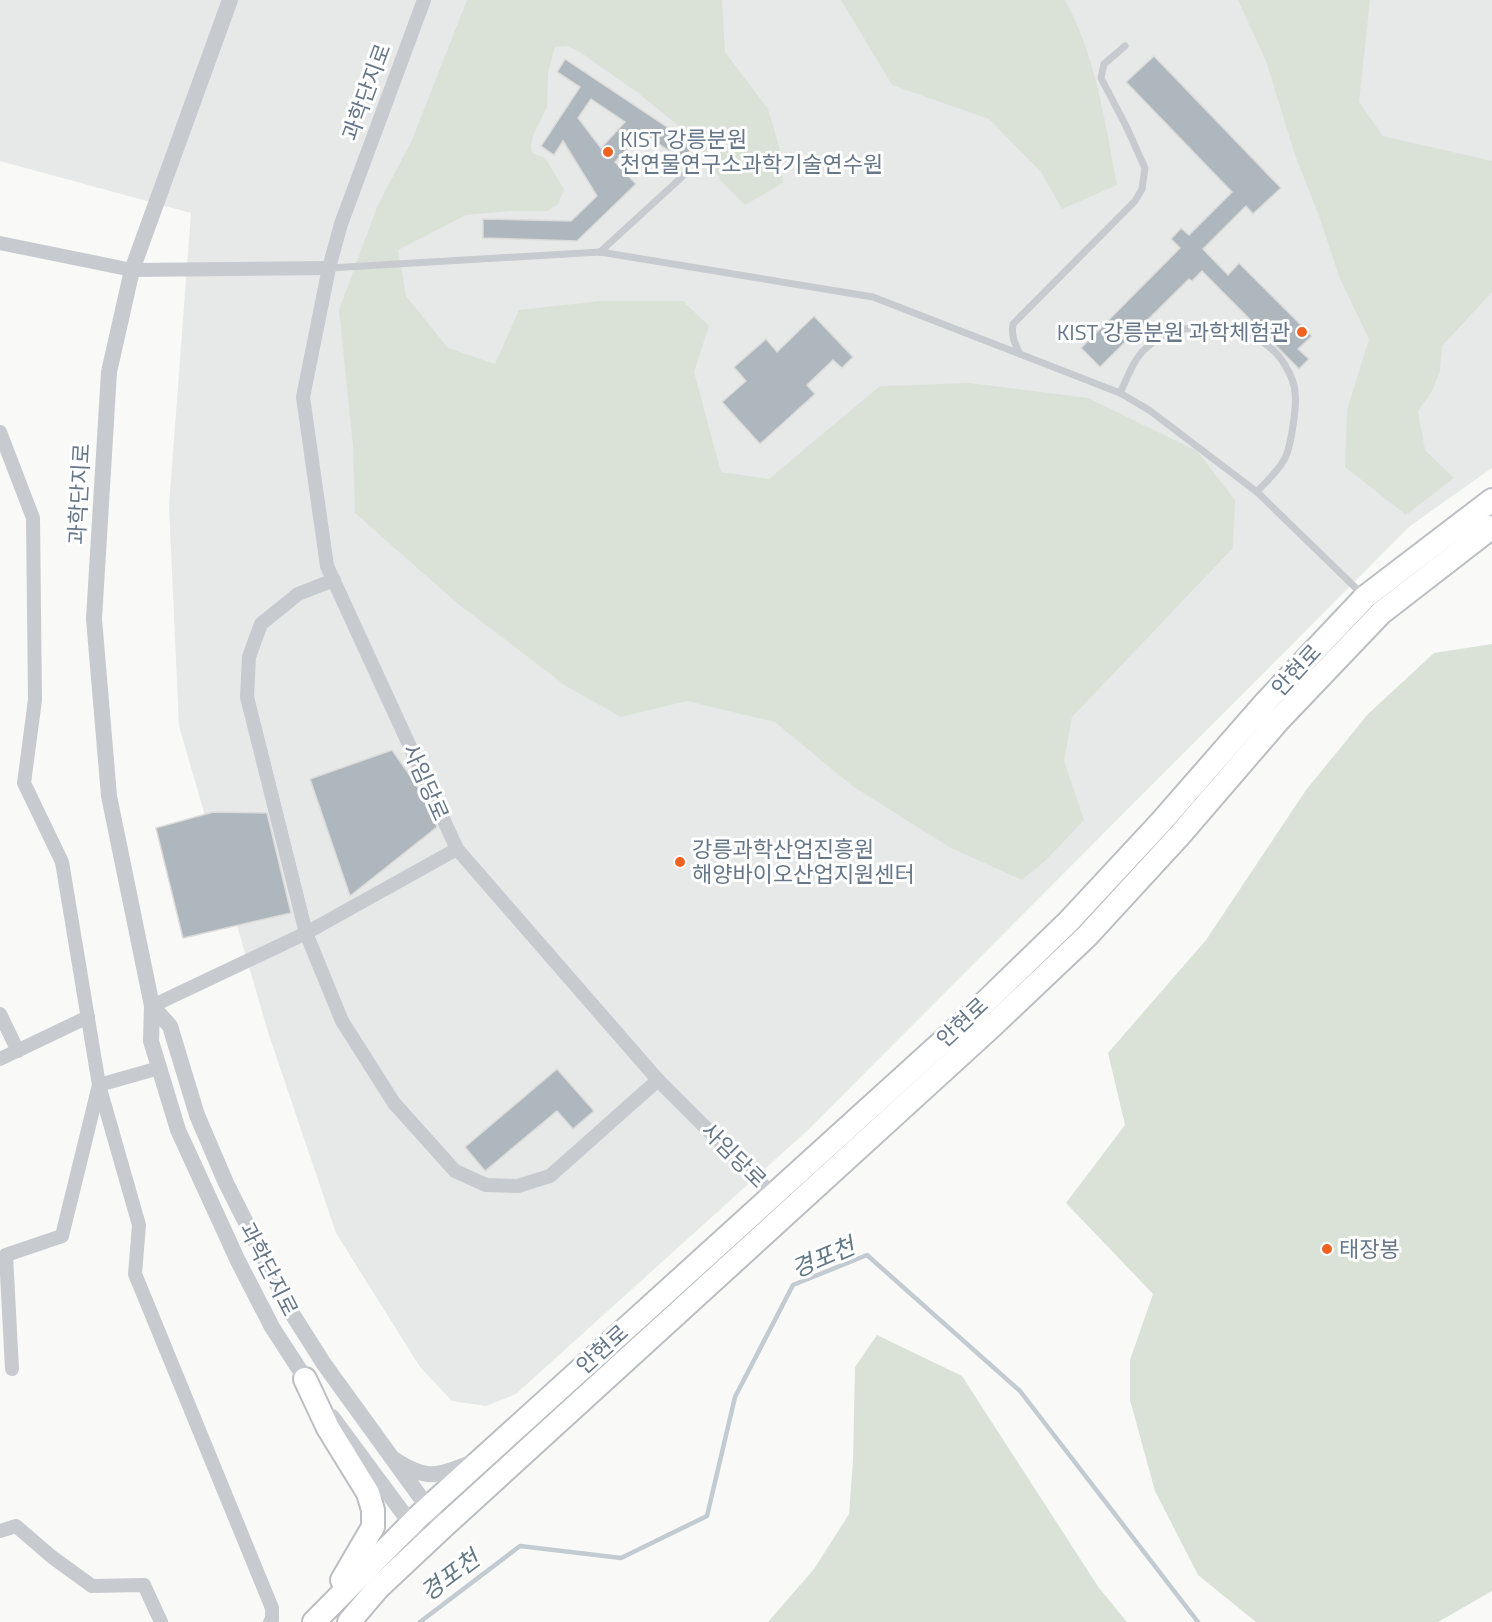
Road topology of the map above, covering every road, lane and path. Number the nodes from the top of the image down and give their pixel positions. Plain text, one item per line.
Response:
1 (230, 0) edge
2 (424, 0) edge
3 (1125, 46) dead end
4 (683, 176) dead end
5 (0, 243) edge
6 (600, 252) junction
7 (329, 268) junction
8 (132, 270) junction
9 (1020, 354) junction
10 (1120, 393) junction
11 (0, 432) edge
12 (1257, 492) junction
13 (1492, 500) edge
14 (1492, 527) edge
15 (334, 580) junction
16 (1365, 597) junction
17 (1381, 613) junction
18 (457, 849) junction
19 (306, 933) junction
20 (152, 1006) junction
21 (0, 1014) edge
22 (88, 1017) junction
23 (18, 1051) junction
24 (0, 1059) edge
25 (159, 1068) junction
26 (658, 1080) junction
27 (99, 1085) junction
28 (772, 1194) junction
29 (789, 1212) junction
30 (3, 1253) edge
31 (12, 1369) dead end
32 (305, 1379) junction
33 (390, 1456) junction
34 (480, 1460) junction
35 (427, 1508) junction
36 (410, 1524) junction
37 (443, 1527) junction
38 (0, 1531) edge
39 (426, 1543) junction
40 (161, 1622) edge
41 (270, 1622) edge
42 (313, 1622) edge
43 (350, 1622) edge

1 - 8 street, 과학단지로
2 - 7 street, 과학단지로
3 - 9 lane
4 - 6 lane
5 - 8 street
6 - 7 lane
6 - 9 lane
7 - 8 street
7 - 15 street, 사임당로
8 - 20 street, 과학단지로
9 - 10 lane
10 - 12 lane
10 - 12 lane
11 - 22 street
12 - 16 lane
13 - 16 highway, 안현로
14 - 17 highway, 안현로
15 - 18 street, 사임당로
15 - 19 street
16 - 17 street
16 - 28 highway, 안현로
17 - 29 highway, 안현로
18 - 19 street
18 - 26 street, 사임당로
19 - 20 street
19 - 26 street
20 - 25 street, 과학단지로
20 - 33 street, 과학단지로
21 - 23 street
22 - 23 street
22 - 27 street
23 - 24 street
25 - 27 street
25 - 32 street, 과학단지로
26 - 28 street, 사임당로
27 - 30 street
27 - 41 street
28 - 29 highway
28 - 34 highway, 안현로
29 - 37 highway, 안현로
30 - 31 street
32 - 36 street, 과학단지로
32 - 42 highway
33 - 34 street
33 - 35 street, 과학단지로
34 - 35 highway, 안현로
35 - 36 highway, 안현로
35 - 37 street, 과학단지로
36 - 39 street, 과학단지로
36 - 42 highway
37 - 39 highway, 안현로
38 - 40 street
39 - 43 highway

